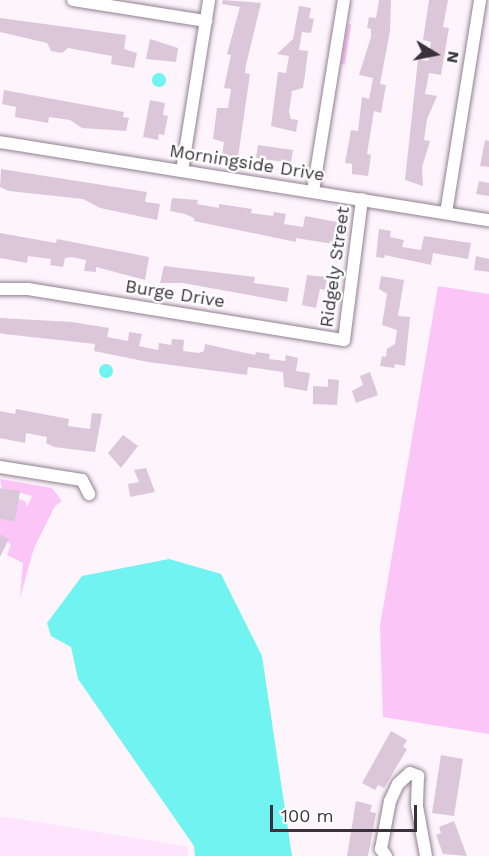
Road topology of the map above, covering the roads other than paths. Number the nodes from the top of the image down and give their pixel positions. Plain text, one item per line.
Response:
1 (73, 0) edge
2 (209, 0) edge
3 (344, 0) edge
4 (480, 0) edge
5 (206, 21) junction
6 (0, 142) edge
7 (182, 171) junction
8 (313, 191) junction
9 (362, 200) junction
10 (446, 213) junction
11 (489, 220) edge
12 (0, 289) edge
13 (344, 340) joint
14 (0, 467) edge
15 (89, 494) dead end
16 (386, 856) edge
17 (426, 856) edge

1 - 5 street
2 - 5 street
3 - 8 street
4 - 10 street
5 - 7 street
6 - 7 street, Morningside Drive
7 - 8 street, Morningside Drive
8 - 9 street, Morningside Drive
9 - 10 street, Morningside Drive
9 - 13 street, Ridgely Street
10 - 11 street, Morningside Drive
12 - 13 street, Burge Drive
14 - 15 street
16 - 17 street

